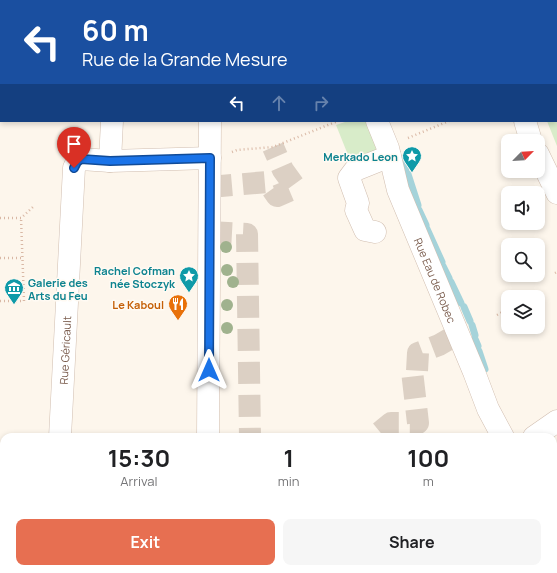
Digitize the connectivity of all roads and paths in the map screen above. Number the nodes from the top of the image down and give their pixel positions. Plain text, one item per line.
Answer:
1 (112, 122) edge
2 (210, 122) edge
3 (336, 122) edge
4 (376, 122) edge
5 (447, 122) edge
6 (524, 122) edge
7 (529, 134) edge
8 (389, 152) junction
9 (210, 158) junction
10 (110, 161) junction
11 (545, 168) edge
12 (557, 193) edge
13 (32, 206) dead end
14 (0, 218) edge
15 (21, 218) junction
16 (375, 232) dead end
17 (0, 258) edge
18 (22, 258) junction
19 (0, 301) edge
20 (501, 313) edge
21 (497, 315) dead end
22 (557, 421) edge
23 (60, 433) edge
24 (208, 433) edge
25 (501, 433) edge
26 (540, 433) edge

1 - 10 street
2 - 9 street
3 - 9 path
4 - 8 street, Rue Eau de Robec
5 - 8 path
6 - 7 street
8 - 16 street
8 - 25 street, Rue Eau de Robec
9 - 10 street
9 - 24 street
10 - 23 street, Rue Géricault
11 - 12 street
13 - 15 path
14 - 15 path
15 - 18 path
17 - 18 path
18 - 19 path
20 - 21 path
22 - 26 street

